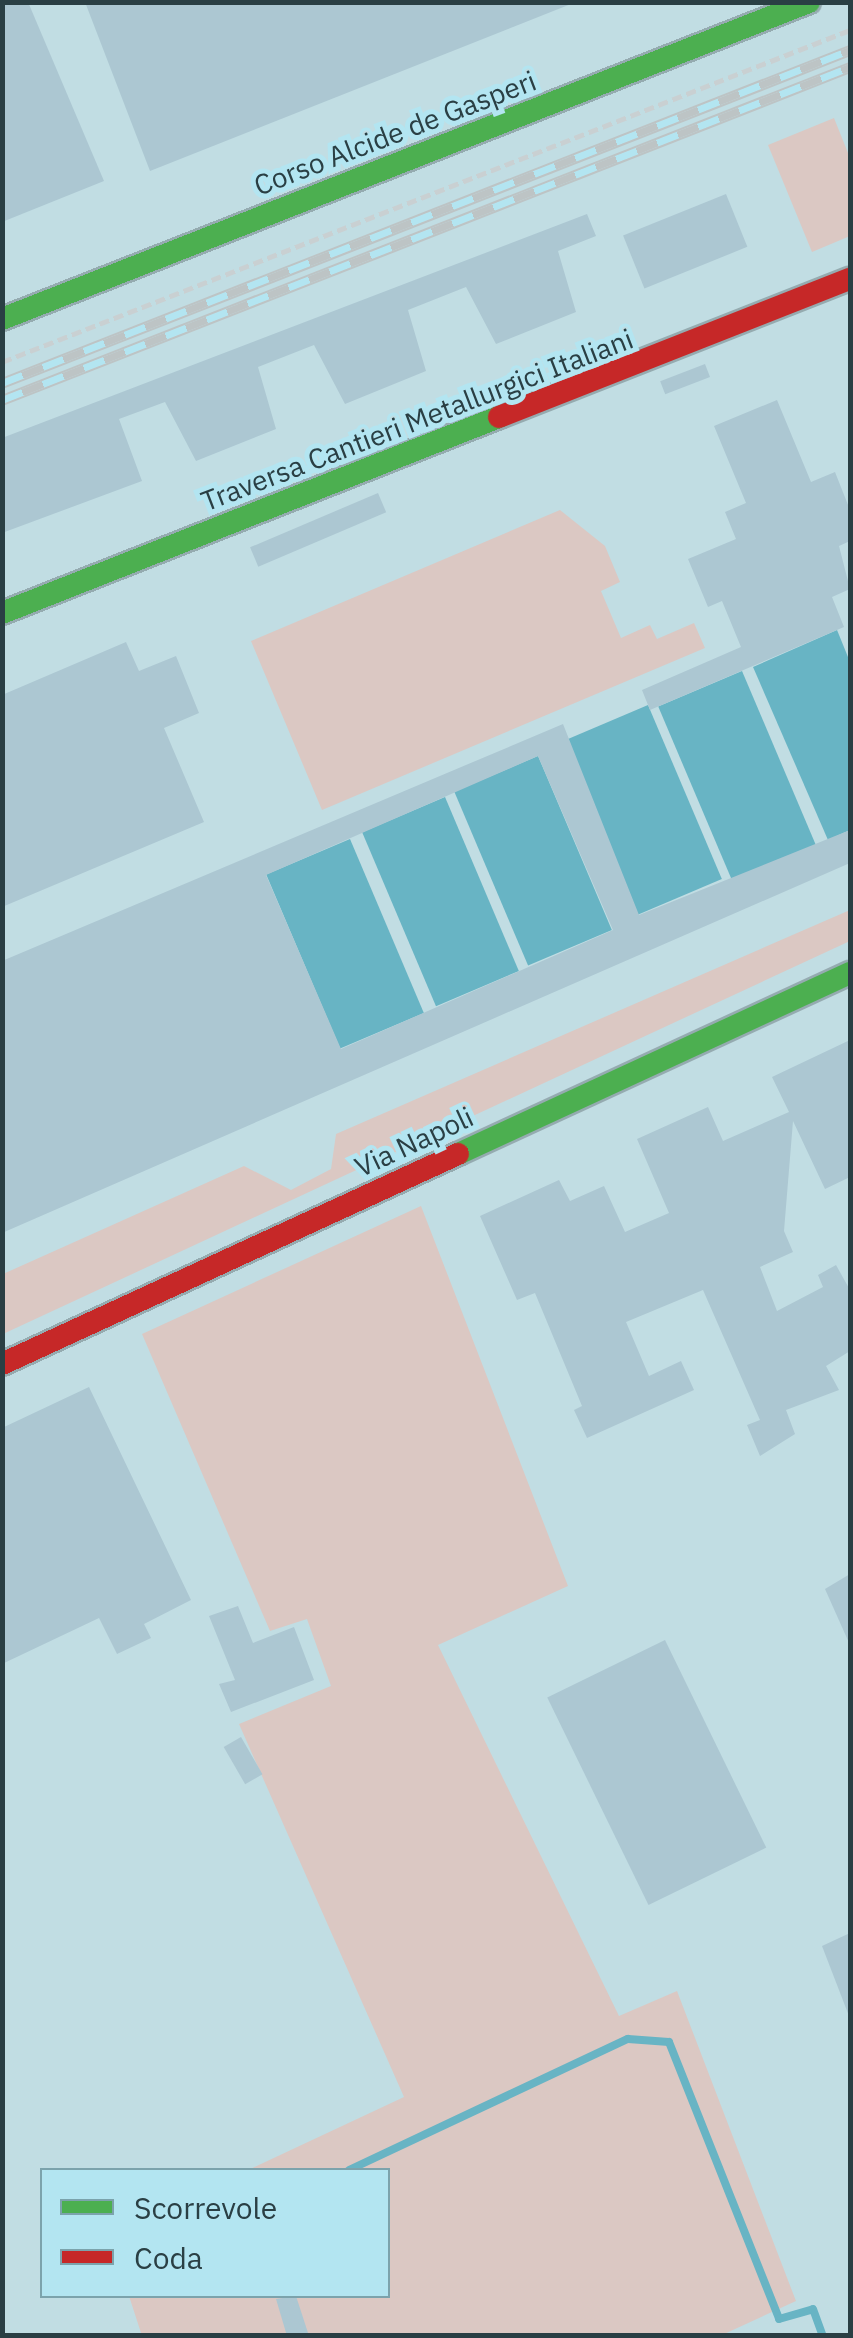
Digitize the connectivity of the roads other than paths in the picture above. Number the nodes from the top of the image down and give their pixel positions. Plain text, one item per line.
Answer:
1 (809, 2) edge
2 (850, 279) edge
3 (2, 318) edge
4 (2, 613) edge
5 (850, 973) edge
6 (2, 1364) edge

1 - 3 street, Corso Alcide de Gasperi
2 - 4 street, Traversa Cantieri Metallurgici Italiani
5 - 6 street, Via Napoli

